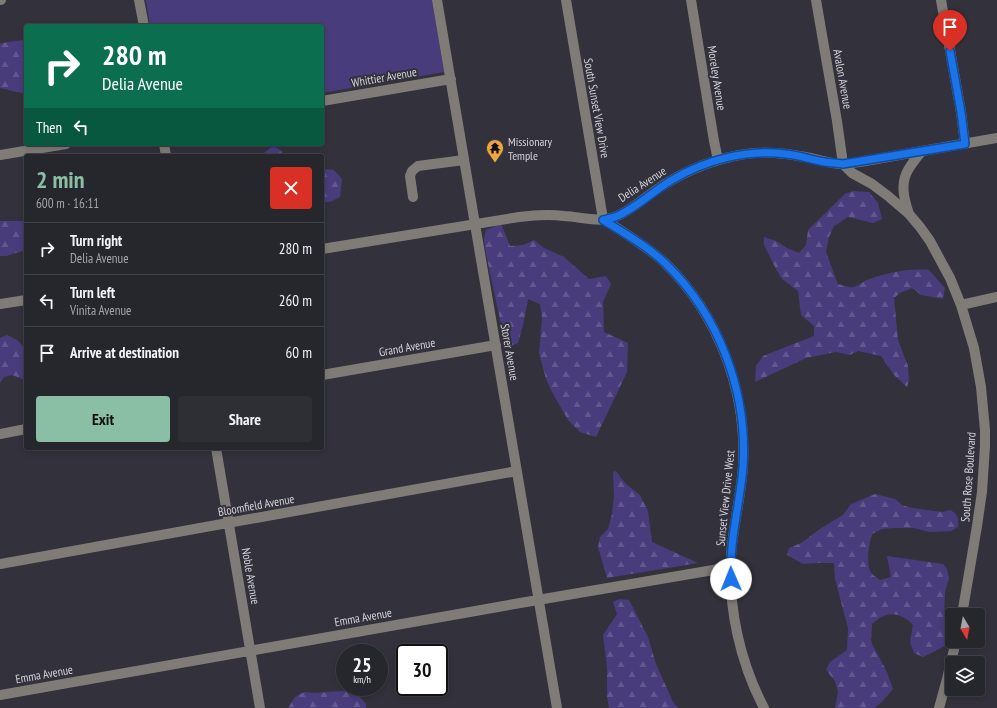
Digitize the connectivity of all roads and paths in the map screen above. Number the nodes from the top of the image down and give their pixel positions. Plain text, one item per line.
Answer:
1 (139, 0) edge
2 (437, 0) edge
3 (566, 0) edge
4 (691, 0) edge
5 (816, 0) edge
6 (941, 0) edge
7 (144, 24) edge
8 (451, 79) junction
9 (324, 101) edge
10 (997, 138) edge
11 (965, 144) junction
12 (54, 146) edge
13 (922, 151) junction
14 (0, 155) edge
15 (464, 160) junction
16 (718, 160) junction
17 (843, 164) junction
18 (413, 197) dead end
19 (909, 214) junction
20 (603, 220) junction
21 (475, 223) junction
22 (324, 250) edge
23 (997, 297) edge
24 (24, 300) edge
25 (0, 304) edge
26 (961, 304) junction
27 (496, 345) junction
28 (324, 375) edge
29 (24, 429) edge
30 (0, 434) edge
31 (216, 450) edge
32 (517, 472) junction
33 (229, 523) junction
34 (0, 564) edge
35 (731, 567) junction
36 (538, 600) junction
37 (963, 608) edge
38 (954, 648) edge
39 (250, 650) junction
40 (0, 695) edge
41 (260, 708) edge
42 (557, 708) edge
43 (764, 708) edge
44 (939, 708) edge

1 - 7 street
2 - 8 street, Storer Avenue
3 - 20 street, South Sunset View Drive
4 - 16 street, Moreley Avenue
5 - 17 street, Avalon Avenue
6 - 11 street
8 - 9 street, Whittier Avenue
8 - 15 street, Storer Avenue
10 - 11 street, Delia Avenue
11 - 13 street, Delia Avenue
12 - 14 street
13 - 17 street, Delia Avenue
13 - 19 street, South Rose Boulevard
15 - 18 street
15 - 21 street, Storer Avenue
16 - 17 street, Delia Avenue
16 - 20 street, Delia Avenue
17 - 19 street, South Rose Boulevard
19 - 26 street, South Rose Boulevard
20 - 21 street, Delia Avenue
20 - 35 street, Sunset View Drive West
21 - 22 street, Delia Avenue
21 - 27 street, Storer Avenue
23 - 26 street
24 - 25 street
26 - 37 street, South Rose Boulevard
27 - 28 street, Grand Avenue
27 - 32 street, Storer Avenue
29 - 30 street
31 - 33 street, Noble Avenue
32 - 33 street, Bloomfield Avenue
32 - 36 street, Storer Avenue
33 - 34 street, Bloomfield Avenue
33 - 39 street, Noble Avenue
35 - 36 street, Emma Avenue
35 - 43 street, Sunset View Drive West
36 - 39 street, Emma Avenue
36 - 42 street, Storer Avenue
38 - 44 street
39 - 40 street, Emma Avenue
39 - 41 street, Noble Avenue

